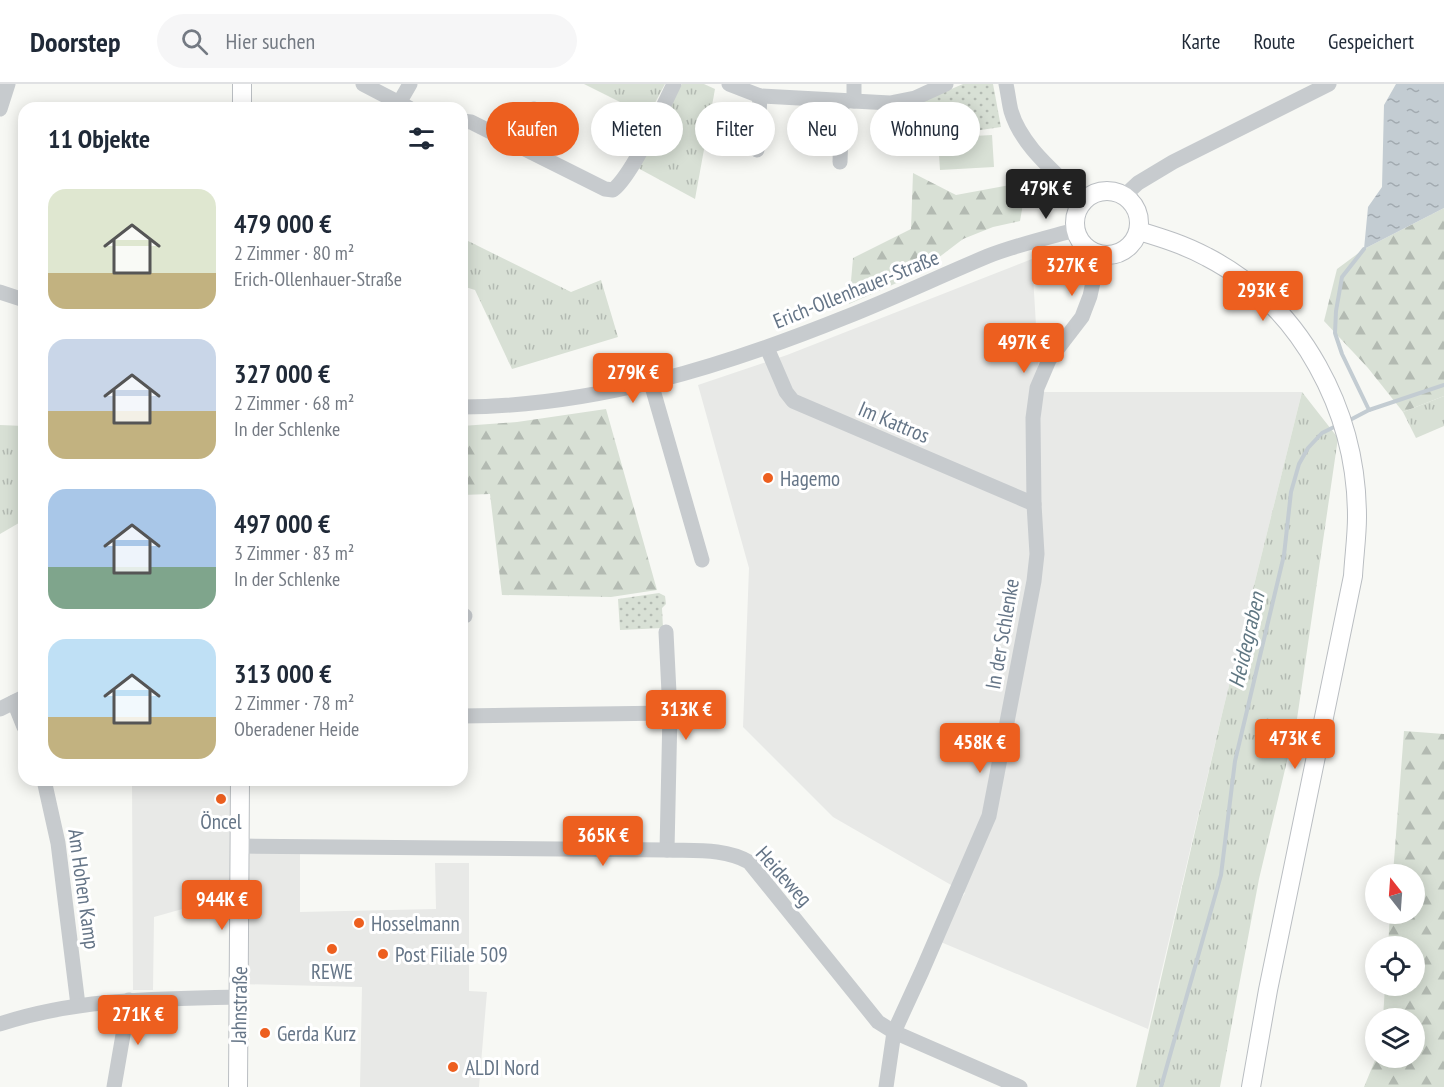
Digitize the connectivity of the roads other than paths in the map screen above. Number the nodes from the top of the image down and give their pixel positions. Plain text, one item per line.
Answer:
1 (242, 84) edge
2 (363, 84) edge
3 (410, 84) edge
4 (674, 84) edge
5 (729, 84) edge
6 (854, 84) edge
7 (946, 84) edge
8 (1006, 84) edge
9 (1329, 84) edge
10 (4, 90) edge
11 (759, 96) junction
12 (848, 101) junction
13 (242, 102) edge
14 (397, 102) edge
15 (405, 102) edge
16 (759, 102) edge
17 (0, 109) edge
18 (468, 122) edge
19 (486, 130) edge
20 (539, 156) edge
21 (840, 162) dead end
22 (1124, 196) junction
23 (1084, 201) junction
24 (1075, 230) junction
25 (1139, 231) junction
26 (1099, 255) junction
27 (0, 292) edge
28 (18, 298) edge
29 (767, 348) junction
30 (651, 383) junction
31 (468, 407) edge
32 (1034, 504) junction
33 (702, 560) dead end
34 (666, 632) dead end
35 (18, 700) edge
36 (0, 709) edge
37 (670, 713) junction
38 (468, 716) edge
39 (45, 786) edge
40 (240, 786) edge
41 (240, 846) junction
42 (667, 850) junction
43 (239, 997) junction
44 (129, 1000) junction
45 (78, 1005) junction
46 (0, 1024) edge
47 (894, 1032) junction
48 (114, 1087) edge
49 (238, 1087) edge
50 (886, 1087) edge
51 (1020, 1087) edge
52 (1251, 1087) edge

1 - 13 main road
2 - 14 street
3 - 15 street
4 - 20 street
5 - 11 street
6 - 12 street
7 - 12 street
8 - 23 street
9 - 22 street
10 - 17 street
11 - 12 street
11 - 16 street
12 - 21 street
18 - 19 street
22 - 23 main road
22 - 25 main road
23 - 24 main road
24 - 26 main road
24 - 29 street, Erich-Ollenhauer-Straße
25 - 26 main road
25 - 52 main road
26 - 32 street, In der Schlenke
27 - 28 street
29 - 30 street, Erich-Ollenhauer-Straße
29 - 32 street, Im Kattros
30 - 31 street, Erich-Ollenhauer-Straße
30 - 33 street
32 - 47 street, In der Schlenke
34 - 37 street
35 - 36 street
37 - 38 street
37 - 42 street
39 - 45 street, Am Hohen Kamp
40 - 41 main road, Jahnstraße
41 - 42 street, Heideweg
41 - 43 main road, Jahnstraße
42 - 47 street, Heideweg
43 - 44 street
43 - 49 main road, Jahnstraße
44 - 45 street
44 - 48 street
45 - 46 street
47 - 50 street, In der Schlenke
47 - 51 street, Heideweg

